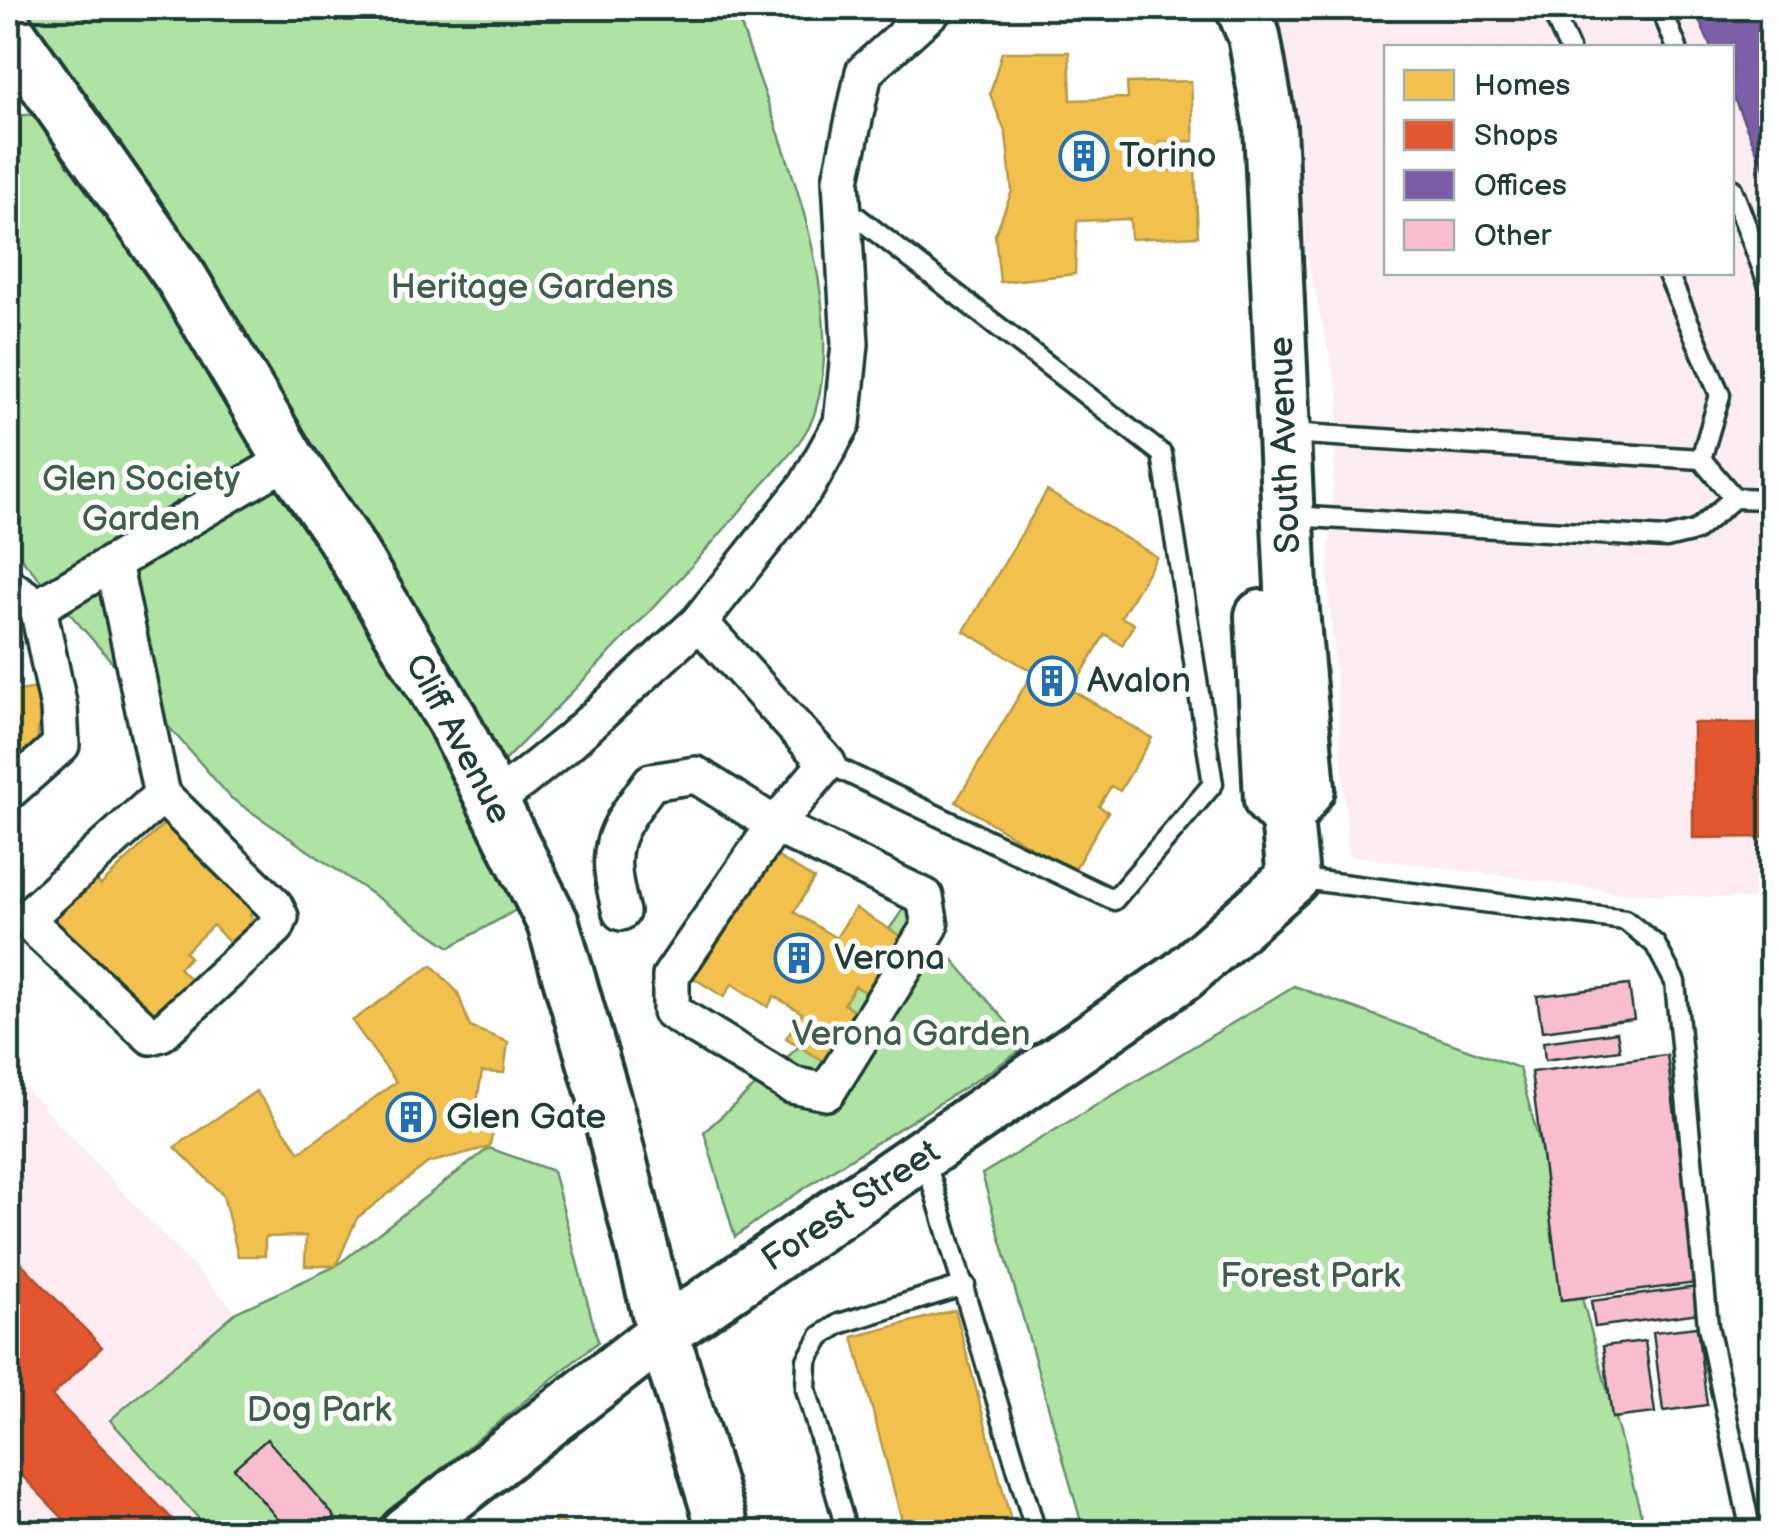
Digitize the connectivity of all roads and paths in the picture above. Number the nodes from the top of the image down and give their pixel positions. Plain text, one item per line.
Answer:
1 (1216, 8) edge
2 (1242, 8) edge
3 (1552, 8) edge
4 (1661, 8) edge
5 (929, 9) edge
6 (8, 31) edge
7 (1568, 45) edge
8 (1676, 45) edge
9 (1734, 194) edge
10 (842, 205) junction
11 (1668, 275) edge
12 (1772, 292) edge
13 (1286, 433) junction
14 (1701, 459) junction
15 (289, 460) junction
16 (1734, 498) junction
17 (1772, 498) edge
18 (1288, 515) junction
19 (113, 563) junction
20 (8, 586) edge
21 (38, 607) junction
22 (699, 622) junction
23 (826, 762) junction
24 (8, 792) edge
25 (162, 795) junction
26 (493, 802) junction
27 (1288, 818) junction
28 (775, 825) junction
29 (1293, 878) junction
30 (621, 912) dead end
31 (924, 1156) junction
32 (965, 1285) junction
33 (663, 1333) junction
34 (406, 1532) edge
35 (724, 1532) edge
36 (847, 1532) edge
37 (1036, 1532) edge
38 (1752, 1532) edge

1 - 27 street
2 - 13 street, South Avenue
3 - 7 lane
4 - 8 lane
5 - 10 street
6 - 15 street, Cliff Avenue
9 - 12 lane
10 - 22 street
10 - 23 lane
11 - 14 lane
13 - 14 lane
13 - 18 street, South Avenue
14 - 16 lane
15 - 19 street
15 - 26 street, Cliff Avenue
16 - 17 lane
16 - 18 lane
18 - 27 street, South Avenue
19 - 21 street
19 - 25 street
20 - 21 street
21 - 24 street
22 - 23 street
22 - 26 street
23 - 28 street
25 - 25 street
26 - 33 street, Cliff Avenue
27 - 29 street, South Avenue
28 - 28 street
28 - 30 street
29 - 31 street, Forest Street
29 - 38 lane
31 - 32 lane
31 - 33 street, Forest Street
32 - 36 lane
32 - 37 lane
33 - 34 street, Forest Street
33 - 35 street, Cliff Avenue

